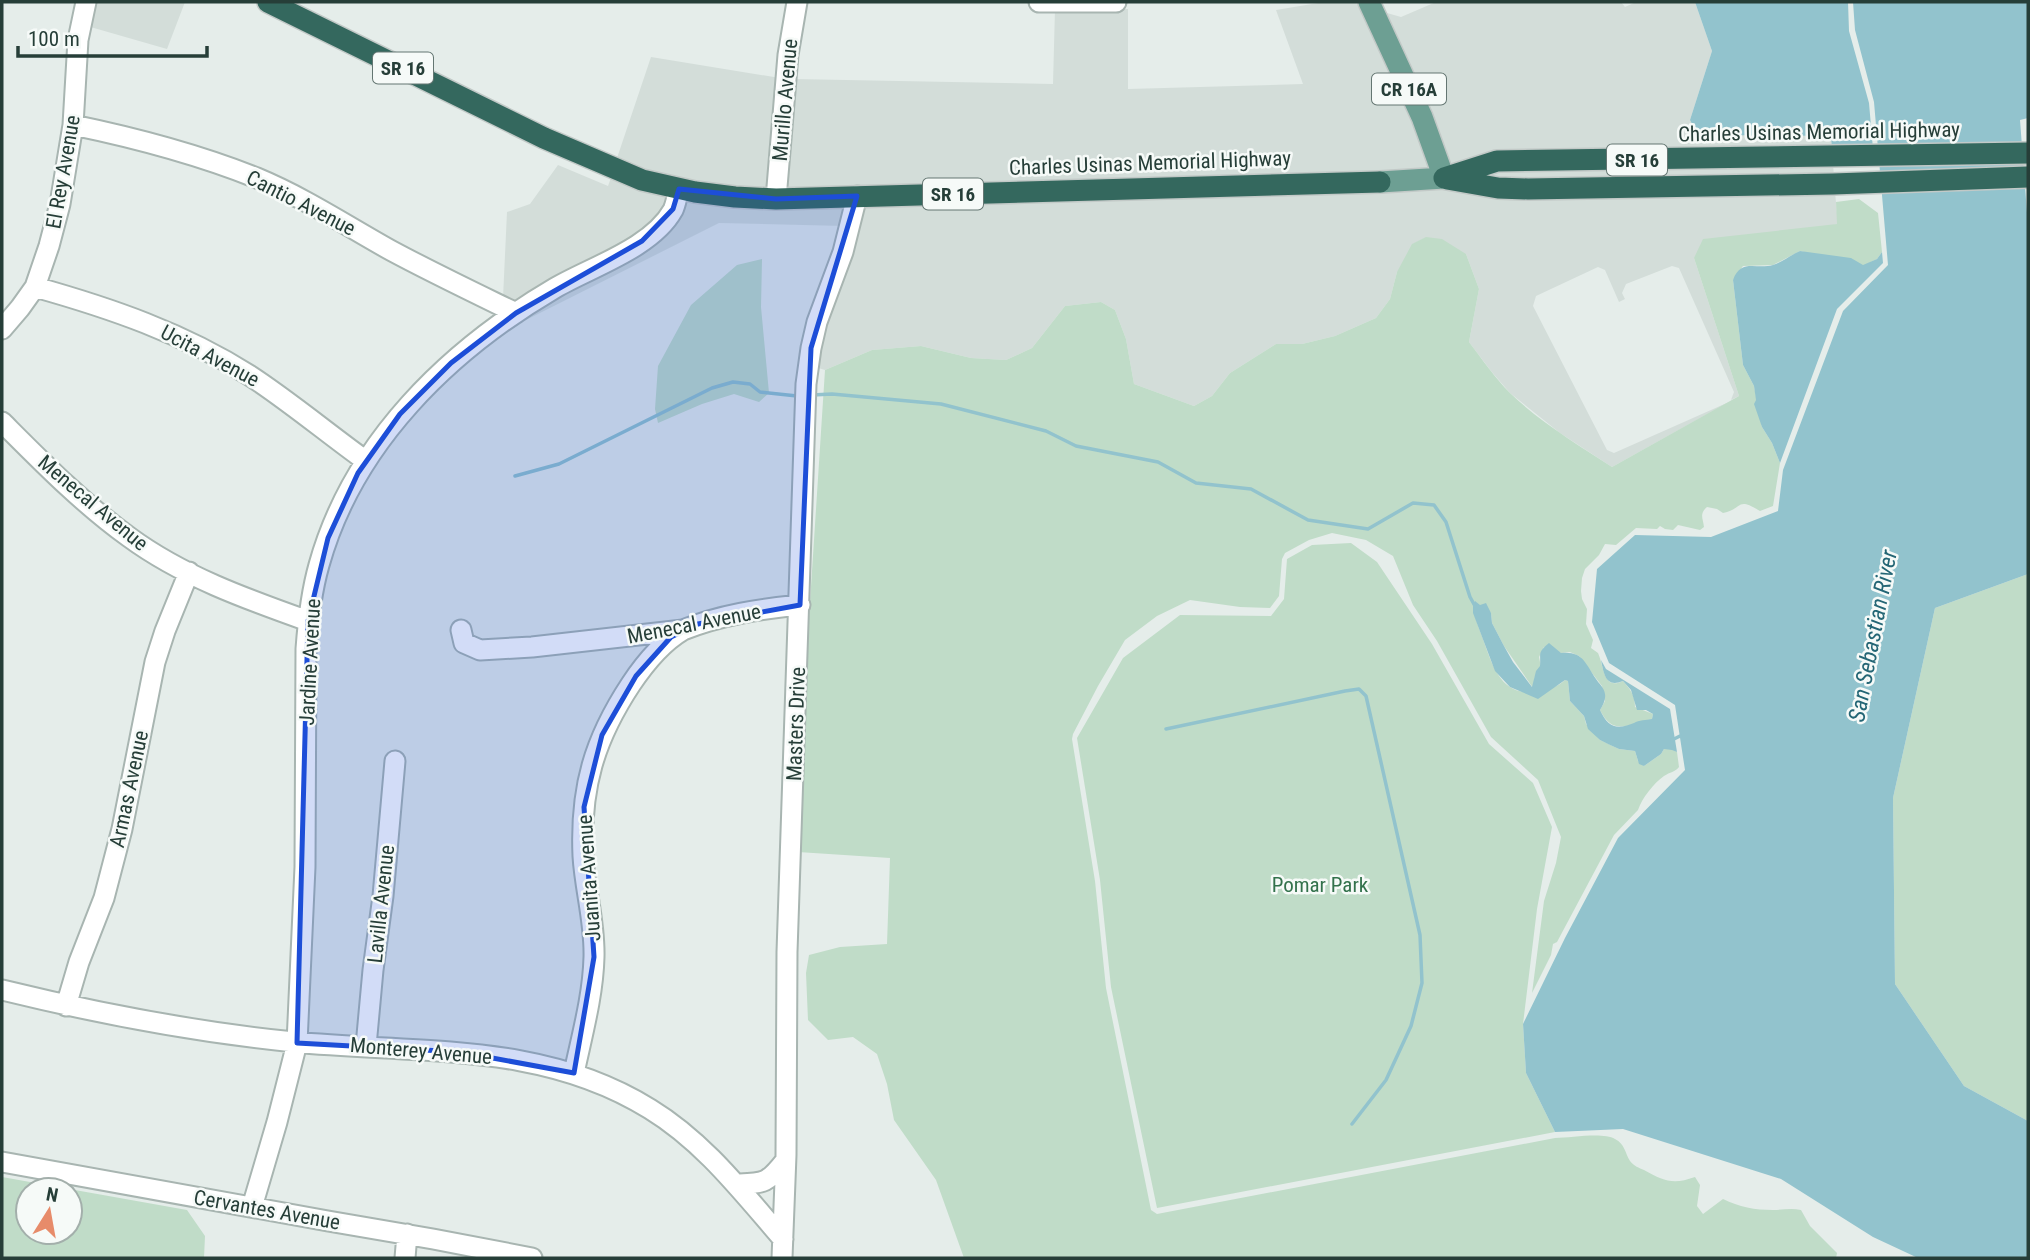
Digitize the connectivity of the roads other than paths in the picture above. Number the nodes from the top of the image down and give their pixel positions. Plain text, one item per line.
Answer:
1 (86, 2) edge
2 (268, 2) edge
3 (797, 2) edge
4 (1039, 2) edge
5 (1116, 2) edge
6 (1369, 2) edge
7 (73, 125) junction
8 (2028, 153) edge
9 (2028, 177) edge
10 (1444, 178) junction
11 (1380, 182) joint
12 (679, 189) junction
13 (857, 197) junction
14 (776, 199) junction
15 (35, 287) junction
16 (516, 313) junction
17 (2, 329) edge
18 (2, 422) edge
19 (366, 461) junction
20 (189, 572) junction
21 (800, 605) junction
22 (308, 621) junction
23 (683, 630) junction
24 (462, 636) dead end
25 (395, 761) dead end
26 (2, 990) edge
27 (66, 1006) junction
28 (297, 1043) junction
29 (366, 1046) junction
30 (574, 1073) junction
31 (785, 1161) junction
32 (2, 1162) edge
33 (736, 1184) junction
34 (252, 1207) junction
35 (407, 1234) junction
36 (782, 1248) edge
37 (405, 1258) edge
38 (532, 1258) edge

1 - 7 street, El Rey Avenue
2 - 12 highway, Charles Usinas Memorial Highway / SR 16
3 - 14 street, Murillo Avenue
4 - 5 street
6 - 10 main road, CR 16A
7 - 15 street, El Rey Avenue
7 - 16 street, Cantio Avenue
8 - 10 highway, Charles Usinas Memorial Highway / SR 16
9 - 10 highway, Charles Usinas Memorial Highway / SR 16
10 - 11 main road, Charles Usinas Memorial Highway / SR 16
11 - 13 highway, Charles Usinas Memorial Highway / SR 16
12 - 14 highway, Charles Usinas Memorial Highway / SR 16
12 - 16 street, Jardine Avenue
13 - 14 highway, Charles Usinas Memorial Highway / SR 16
13 - 21 street, Masters Drive
15 - 17 street, El Rey Avenue
15 - 19 street, Ucita Avenue
16 - 19 street, Jardine Avenue
18 - 20 street, Menecal Avenue
19 - 22 street, Jardine Avenue
20 - 22 street, Menecal Avenue
20 - 27 street, Armas Avenue
21 - 23 street, Menecal Avenue
21 - 31 street, Masters Drive
22 - 28 street, Jardine Avenue
23 - 24 street, Menecal Avenue
23 - 30 street, Juanita Avenue
25 - 29 street, Lavilla Avenue
26 - 27 street, Monterey Avenue
27 - 28 street, Monterey Avenue
28 - 29 street, Monterey Avenue
28 - 34 street, Jardine Avenue
29 - 30 street, Monterey Avenue
30 - 33 street, Monterey Avenue
31 - 33 street
31 - 36 street, Masters Drive
32 - 34 street, Cervantes Avenue
33 - 36 street, Monterey Avenue
34 - 35 street, Cervantes Avenue
35 - 37 street
35 - 38 street, Cervantes Avenue

